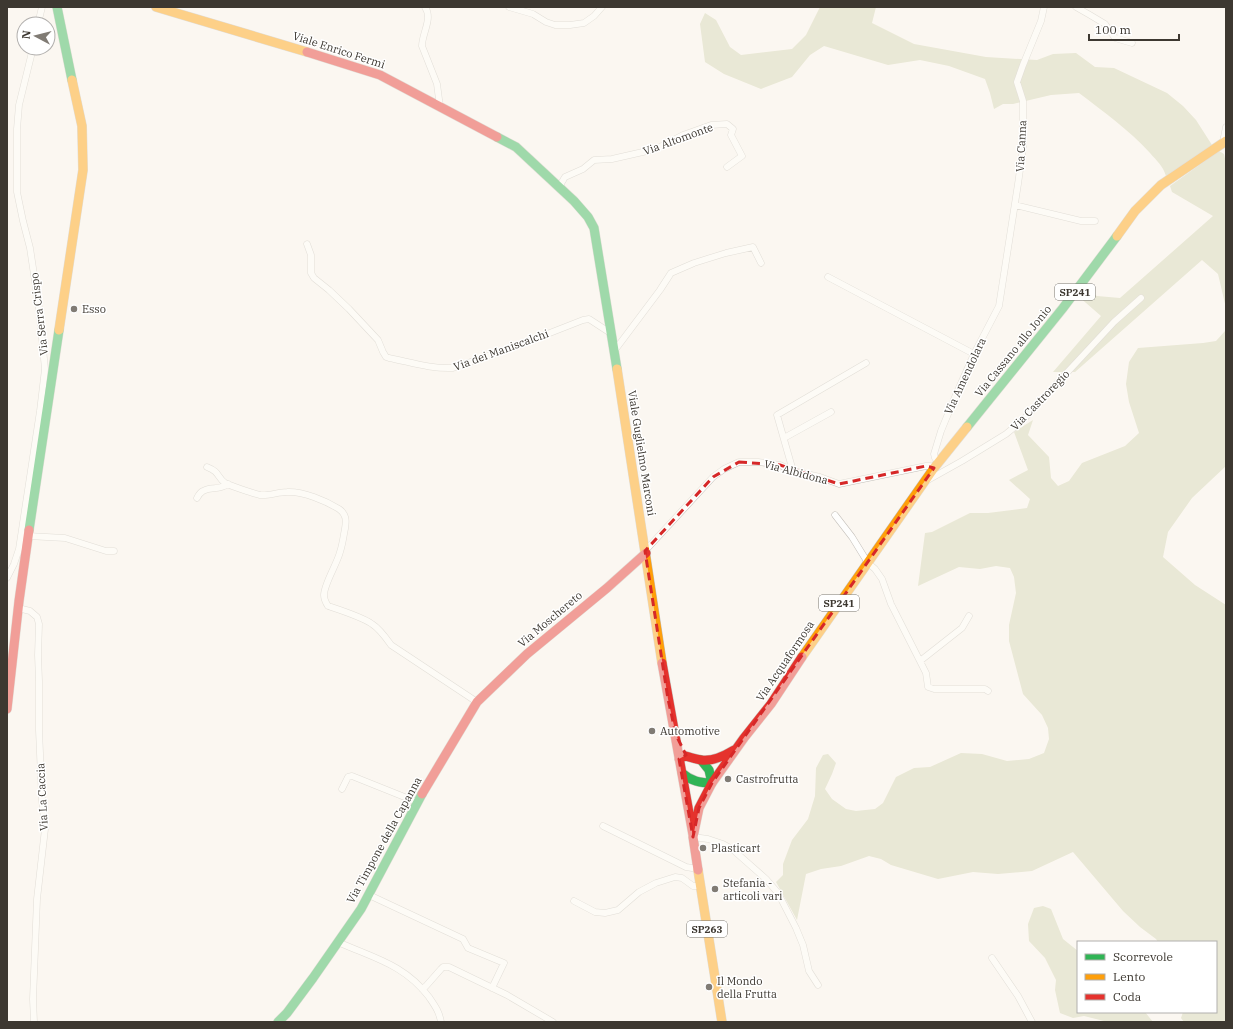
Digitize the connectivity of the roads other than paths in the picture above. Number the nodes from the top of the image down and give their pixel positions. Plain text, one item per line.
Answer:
1 (57, 7) edge
2 (156, 7) edge
3 (425, 7) edge
4 (509, 7) edge
5 (602, 7) edge
6 (1044, 7) edge
7 (1076, 7) edge
8 (1132, 43) dead end
9 (31, 56) edge
10 (440, 107) junction
11 (1226, 128) edge
12 (1224, 142) edge
13 (727, 167) dead end
14 (559, 187) junction
15 (1015, 205) junction
16 (1095, 221) dead end
17 (307, 244) dead end
18 (761, 263) dead end
19 (828, 277) dead end
20 (1002, 290) joint
21 (1141, 298) dead end
22 (612, 334) junction
23 (614, 350) junction
24 (974, 354) junction
25 (866, 363) dead end
26 (831, 412) dead end
27 (784, 438) junction
28 (937, 465) junction
29 (207, 467) dead end
30 (793, 471) junction
31 (924, 481) junction
32 (228, 484) junction
33 (197, 498) dead end
34 (835, 516) dead end
35 (28, 536) junction
36 (114, 551) dead end
37 (646, 552) junction
38 (868, 562) junction
39 (7, 578) edge
40 (18, 608) junction
41 (969, 616) dead end
42 (920, 661) junction
43 (988, 691) dead end
44 (475, 705) junction
45 (7, 709) edge
46 (736, 749) junction
47 (683, 757) junction
48 (701, 760) junction
49 (682, 773) junction
50 (712, 783) junction
51 (342, 789) dead end
52 (417, 802) junction
53 (604, 826) dead end
54 (693, 837) junction
55 (698, 869) junction
56 (701, 886) junction
57 (369, 895) junction
58 (574, 901) dead end
59 (338, 942) junction
60 (992, 958) dead end
61 (818, 985) dead end
62 (492, 988) junction
63 (422, 989) junction
64 (34, 1022) edge
65 (278, 1022) edge
66 (441, 1022) edge
67 (553, 1022) edge
68 (722, 1022) edge
69 (1032, 1022) edge

1 - 35 main road
2 - 10 main road, Viale Enrico Fermi / SP263
3 - 10 street
4 - 5 street
6 - 15 street, Via Canna
7 - 8 street
9 - 39 street, Via Serra Crispo
10 - 14 main road, Viale Enrico Fermi / SP263
11 - 12 street
12 - 28 main road, Via Cassano allo Jonio / SP241
13 - 14 street, Via Altomonte
14 - 22 main road, Viale Guglielmo Marconi / SP263
15 - 16 street
15 - 20 street, Via Canna
17 - 22 street, Via dei Maniscalchi
18 - 23 street
19 - 24 street
20 - 24 street, Via Amendolara
21 - 31 street, Via Castroregio
22 - 23 main road, Viale Guglielmo Marconi / SP263
23 - 37 main road, Viale Guglielmo Marconi / SP263
24 - 28 street, Via Amendolara
25 - 27 street
26 - 27 street
27 - 30 street
28 - 30 street, Via Albidona
28 - 31 main road, Via Acquaformosa / SP241
29 - 32 street
30 - 37 street, Via Albidona
31 - 38 main road, Via Acquaformosa / SP241
32 - 33 street
32 - 44 street
34 - 38 street
35 - 36 street
35 - 40 main road
37 - 44 main road, Via Moschereto
37 - 47 main road, Viale Guglielmo Marconi / SP263
38 - 42 street
38 - 46 main road, Via Acquaformosa / SP241
40 - 45 main road
40 - 64 street, Via La Caccia
41 - 42 street
42 - 43 street
44 - 52 main road, Via Timpone della Capanna
46 - 48 main road
46 - 50 main road, SP241
47 - 48 main road
47 - 49 main road, SP263
48 - 50 main road
49 - 50 main road
49 - 54 main road, SP263
50 - 54 main road, SP241
51 - 52 street
52 - 57 main road, Via Timpone della Capanna
53 - 55 street
54 - 55 main road, SP263
54 - 61 street
55 - 56 main road, SP263
56 - 58 street
56 - 68 main road, SP263
57 - 59 main road, Via Timpone della Capanna
57 - 62 street
59 - 63 street
59 - 65 main road, Via Timpone della Capanna
60 - 69 street
62 - 63 street
62 - 67 street
63 - 66 street

